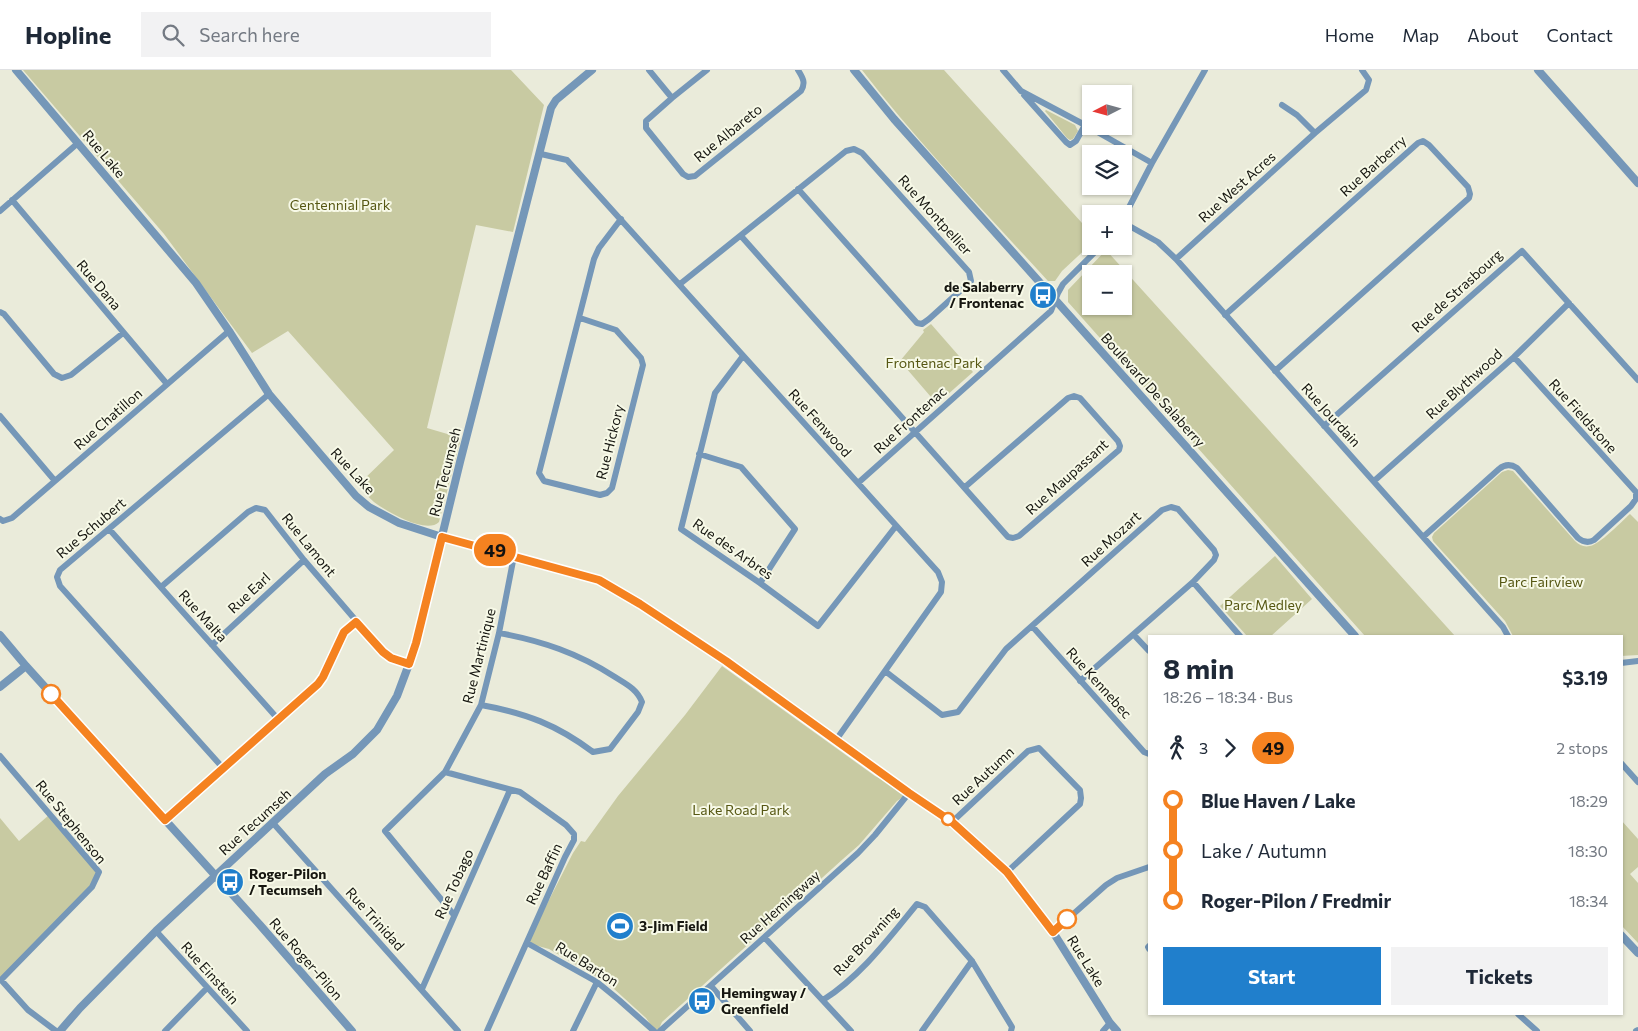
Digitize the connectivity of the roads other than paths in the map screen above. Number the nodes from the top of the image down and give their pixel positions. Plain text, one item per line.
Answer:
1 (16, 70) edge
2 (592, 70) edge
3 (649, 70) edge
4 (707, 70) edge
5 (798, 70) edge
6 (854, 70) edge
7 (1003, 70) edge
8 (1205, 70) edge
9 (1362, 70) edge
10 (1538, 70) edge
11 (1021, 92) junction
12 (672, 98) junction
13 (1282, 105) dead end
14 (1082, 123) edge
15 (1082, 130) edge
16 (1315, 132) junction
17 (1103, 135) edge
18 (78, 143) junction
19 (540, 154) junction
20 (1152, 163) junction
21 (1638, 183) edge
22 (798, 189) junction
23 (12, 200) junction
24 (1130, 205) edge
25 (0, 211) edge
26 (622, 219) junction
27 (1132, 228) edge
28 (741, 236) junction
29 (1092, 255) edge
30 (1176, 259) junction
31 (680, 284) junction
32 (1055, 300) junction
33 (1569, 304) junction
34 (0, 312) edge
35 (1225, 315) junction
36 (580, 318) junction
37 (230, 331) junction
38 (123, 333) junction
39 (743, 356) junction
40 (1514, 358) junction
41 (1275, 370) junction
42 (1638, 380) edge
43 (167, 384) junction
44 (269, 394) junction
45 (0, 416) edge
46 (1324, 426) junction
47 (915, 433) junction
48 (700, 454) junction
49 (55, 481) junction
50 (1374, 481) junction
51 (858, 483) junction
52 (965, 487) junction
53 (0, 519) edge
54 (896, 526) junction
55 (109, 529) junction
56 (442, 537) junction
57 (1423, 537) junction
58 (514, 556) junction
59 (304, 560) junction
60 (1192, 582) junction
61 (760, 583) junction
62 (161, 588) junction
63 (356, 622) junction
64 (1032, 626) junction
65 (499, 633) junction
66 (0, 635) edge
67 (1134, 635) junction
68 (1239, 635) edge
69 (1354, 635) edge
70 (1507, 635) edge
71 (212, 645) junction
72 (1148, 650) edge
73 (1638, 662) edge
74 (1623, 663) edge
75 (409, 664) junction
76 (26, 666) junction
77 (885, 671) junction
78 (1080, 680) junction
79 (0, 687) edge
80 (481, 705) junction
81 (278, 719) junction
82 (836, 740) junction
83 (1148, 754) edge
84 (0, 756) edge
85 (1623, 765) edge
86 (224, 768) junction
87 (445, 772) junction
88 (1638, 782) edge
89 (510, 790) junction
90 (909, 793) junction
91 (165, 820) junction
92 (952, 822) junction
93 (273, 823) junction
94 (1148, 867) edge
95 (1007, 872) junction
96 (214, 876) junction
97 (454, 915) junction
98 (156, 931) junction
99 (1053, 932) junction
100 (1623, 936) edge
101 (765, 938) junction
102 (527, 943) junction
103 (1638, 953) edge
104 (972, 961) junction
105 (597, 982) junction
106 (711, 986) junction
107 (207, 988) junction
108 (422, 989) junction
109 (823, 1000) junction
110 (1519, 1015) edge
111 (1110, 1023) junction
112 (56, 1031) edge
113 (60, 1031) edge
114 (164, 1031) edge
115 (247, 1031) edge
116 (352, 1031) edge
117 (458, 1031) edge
118 (488, 1031) edge
119 (574, 1031) edge
120 (654, 1031) edge
121 (660, 1031) edge
122 (750, 1031) edge
123 (852, 1031) edge
124 (922, 1031) edge
125 (1011, 1031) edge
126 (1103, 1031) edge
127 (1117, 1031) edge
128 (1536, 1031) edge

1 - 18 street, Rue Lake
2 - 19 street, Rue Tecumseh
3 - 12 street
4 - 12 street, Rue Albareto
5 - 12 street, Rue Albareto
6 - 32 street, Boulevard De Salaberry
7 - 11 street
8 - 20 street
9 - 16 street, Rue West Acres
10 - 21 street
11 - 14 street
11 - 15 street
13 - 16 street
16 - 30 street, Rue West Acres
17 - 20 street
18 - 23 street
18 - 37 street, Rue Lake
19 - 26 street, Rue Fenwood
19 - 56 street, Rue Tecumseh
20 - 24 street
22 - 22 street, Rue Montpellier
22 - 28 street, Rue Montpellier
23 - 25 street
23 - 38 street, Rue Dana
26 - 31 street, Rue Fenwood
26 - 36 street, Rue Hickory
27 - 30 street, Rue Jourdain
28 - 31 street, Rue Montpellier
28 - 47 street, Rue Maupassant
29 - 32 street, Rue Frontenac
30 - 35 street, Rue Jourdain
31 - 39 street, Rue Fenwood
32 - 47 street, Rue Frontenac
32 - 69 street, Boulevard De Salaberry
33 - 40 street, Rue Blythwood
33 - 42 street, Rue de Strasbourg
33 - 46 street, Rue de Strasbourg
34 - 38 street
35 - 41 street, Rue Jourdain
35 - 41 street, Rue Barberry
36 - 36 street, Rue Hickory
37 - 43 street, Rue Chatillon
37 - 44 street, Rue Lake
38 - 43 street, Rue Dana
39 - 48 street, Rue des Arbres
39 - 51 street, Rue Fenwood
40 - 50 street, Rue Blythwood
40 - 57 street, Rue Fieldstone
41 - 46 street, Rue Jourdain
43 - 49 street, Rue Chatillon
44 - 55 street, Rue Schubert
44 - 56 street, Rue Lake
45 - 49 street
46 - 50 street, Rue Jourdain
47 - 51 street, Rue Frontenac
47 - 52 street, Rue Maupassant
48 - 61 street, Rue des Arbres
48 - 61 street
49 - 53 street, Rue Chatillon
50 - 57 street, Rue Jourdain
51 - 54 street, Rue Fenwood
52 - 52 street, Rue Maupassant
54 - 61 street, Rue des Arbres
54 - 77 street, Rue Fenwood
55 - 62 street, Rue Malta
55 - 86 street, Rue Schubert
56 - 58 street, Rue Lake
56 - 75 street, Rue Tecumseh
57 - 70 street, Rue Jourdain
58 - 65 street, Rue Martinique
58 - 82 street, Rue Lake
59 - 62 street, Rue Lamont
59 - 63 street, Rue Lamont
59 - 71 street, Rue Earl
60 - 64 street, Rue Mozart
60 - 67 street, Rue Mozart
60 - 68 street
62 - 71 street, Rue Malta
63 - 75 street, Rue Lamont
63 - 81 street
64 - 77 street, Rue Mozart
64 - 78 street, Rue Kennebec
65 - 80 street, Rue Martinique
65 - 80 street
66 - 76 street, Rue Roger-Pilon
67 - 72 street
67 - 78 street, Rue Mozart
71 - 81 street, Rue Malta
73 - 74 street
75 - 93 street, Rue Tecumseh
76 - 79 street
76 - 91 street, Rue Roger-Pilon
77 - 82 street, Rue Fenwood
78 - 83 street, Rue Kennebec
80 - 87 street, Rue Martinique
81 - 86 street
82 - 90 street, Rue Lake
84 - 112 street, Rue Stephenson
85 - 88 street
86 - 91 street
87 - 89 street, Rue Baffin
87 - 97 street, Rue Martinique
89 - 97 street, Rue Tobago
89 - 102 street, Rue Baffin
90 - 92 street, Rue Lake
90 - 101 street, Rue Hemingway
91 - 96 street, Rue Roger-Pilon
92 - 95 street, Rue Lake
92 - 95 street, Rue Autumn
93 - 96 street, Rue Tecumseh
93 - 108 street, Rue Trinidad
94 - 99 street
95 - 99 street, Rue Lake
96 - 98 street, Rue Tecumseh
96 - 116 street, Rue Roger-Pilon
97 - 108 street, Rue Tobago
98 - 107 street, Rue Einstein
98 - 113 street, Rue Tecumseh
99 - 111 street, Rue Lake
100 - 103 street
101 - 106 street, Rue Hemingway
101 - 109 street
102 - 105 street, Rue Barton
102 - 118 street, Rue Baffin
104 - 109 street, Rue Browning
104 - 124 street
104 - 125 street, Rue Browning
105 - 119 street
105 - 120 street, Rue Barton
106 - 121 street, Rue Hemingway
106 - 122 street
107 - 114 street
107 - 115 street, Rue Einstein
108 - 117 street, Rue Trinidad
109 - 123 street
110 - 128 street
111 - 126 street
111 - 127 street, Rue Lake

